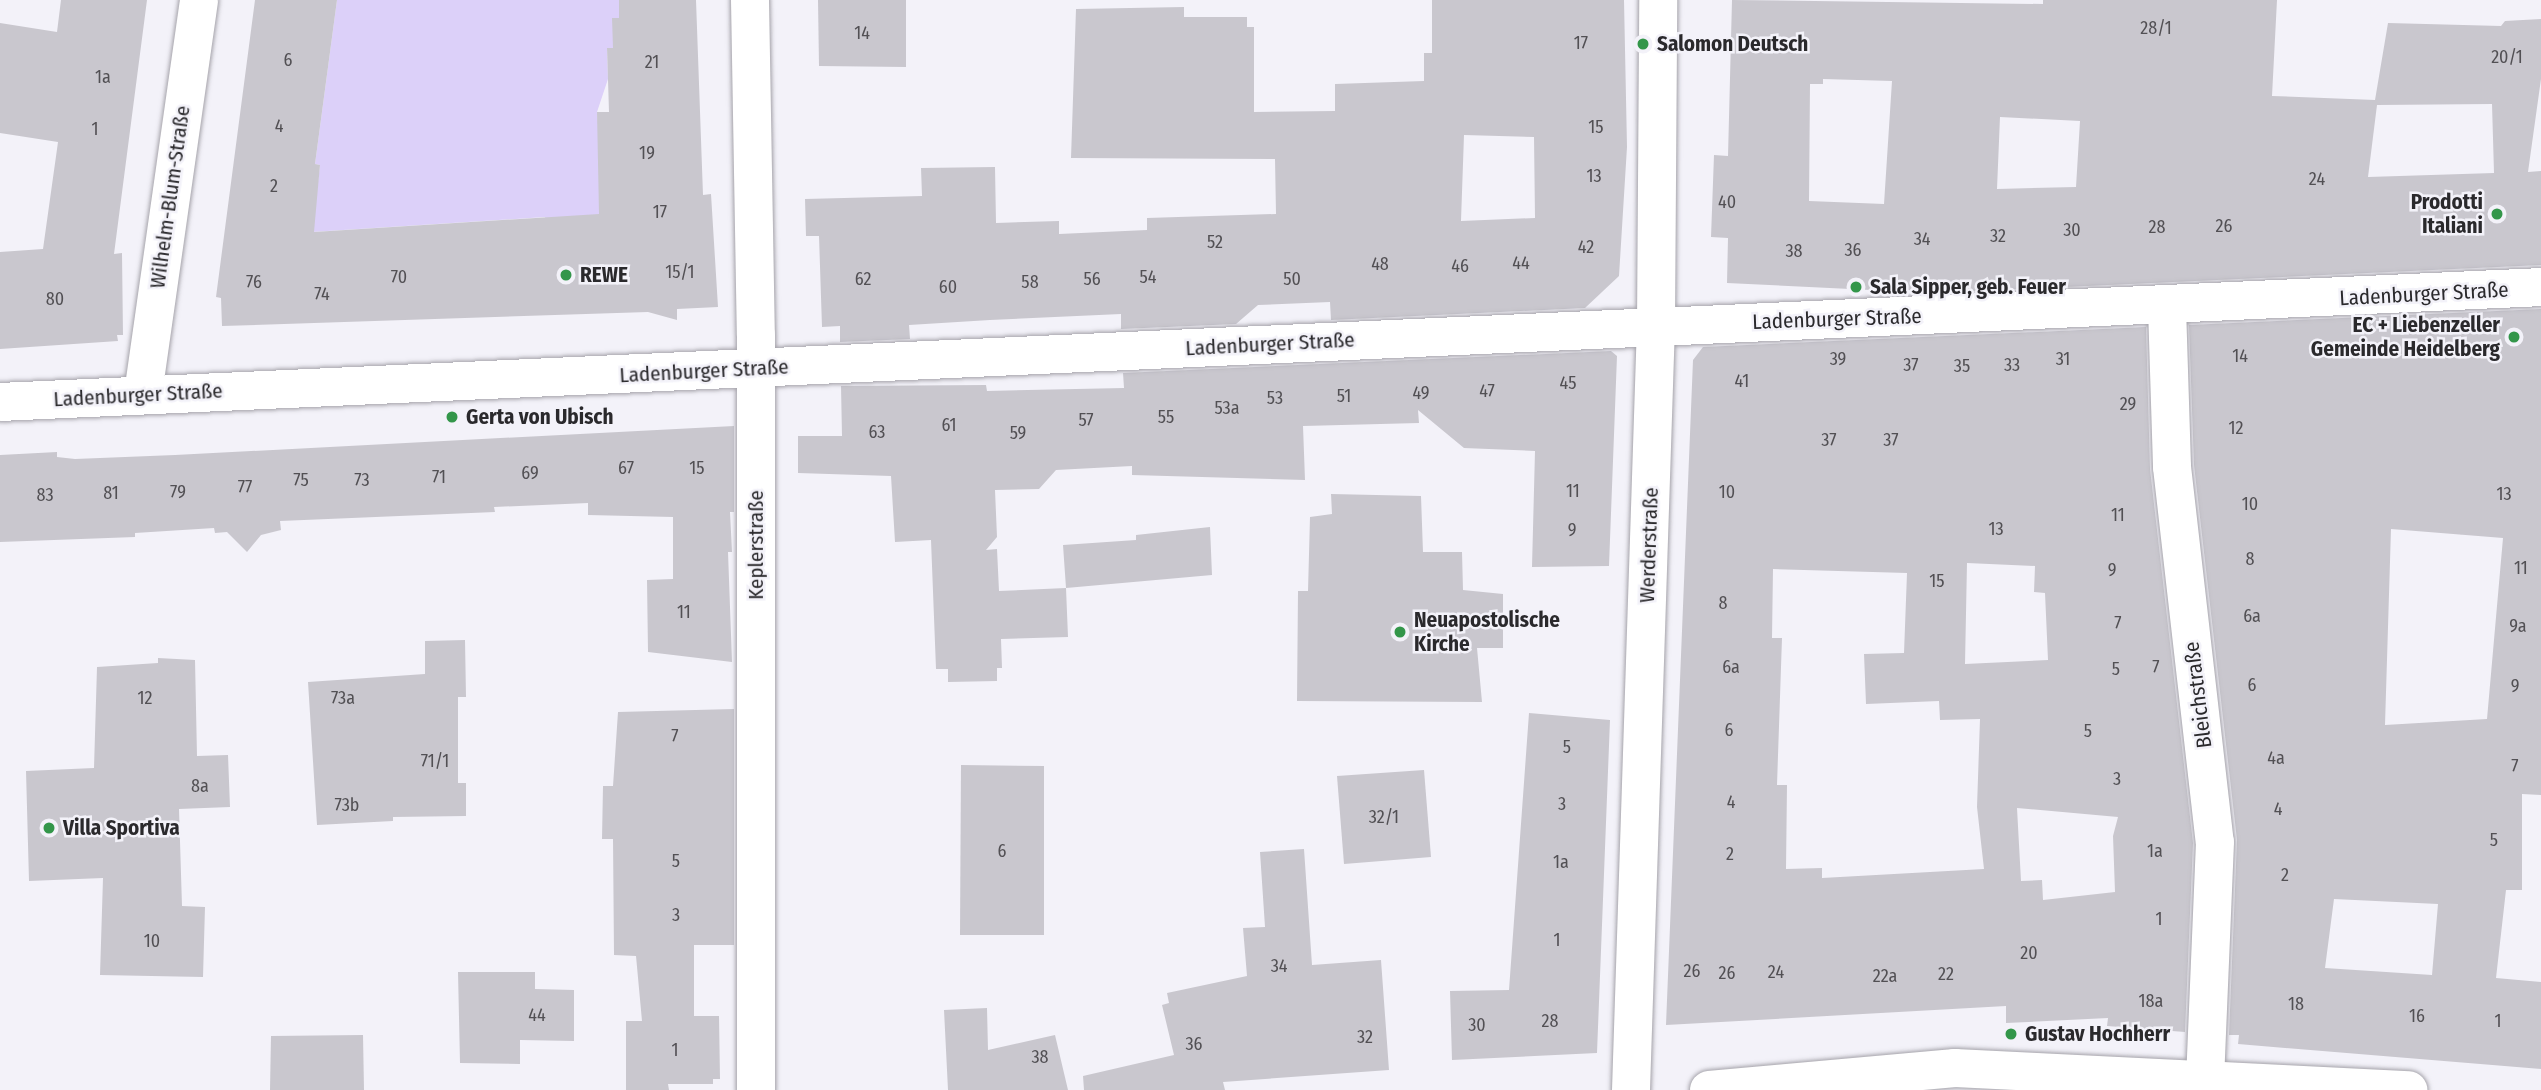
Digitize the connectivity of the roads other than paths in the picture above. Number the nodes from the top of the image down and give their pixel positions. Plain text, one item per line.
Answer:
1 (199, 0) edge
2 (750, 0) edge
3 (1658, 0) edge
4 (2541, 287) edge
5 (2167, 307) junction
6 (1656, 325) junction
7 (755, 369) junction
8 (144, 394) junction
9 (0, 402) edge
10 (2205, 1083) junction
11 (756, 1090) edge
12 (1631, 1090) edge
13 (1709, 1090) edge
14 (2408, 1090) edge

1 - 8 street, Wilhelm-Blum-Straße
2 - 7 street, Keplerstraße
3 - 6 street, Werderstraße
4 - 5 street, Ladenburger Straße
5 - 6 street, Ladenburger Straße
5 - 10 street, Bleichstraße
6 - 7 street, Ladenburger Straße
6 - 12 street, Werderstraße
7 - 8 street, Ladenburger Straße
7 - 11 street, Keplerstraße
8 - 9 street, Ladenburger Straße
10 - 13 street
10 - 14 street

